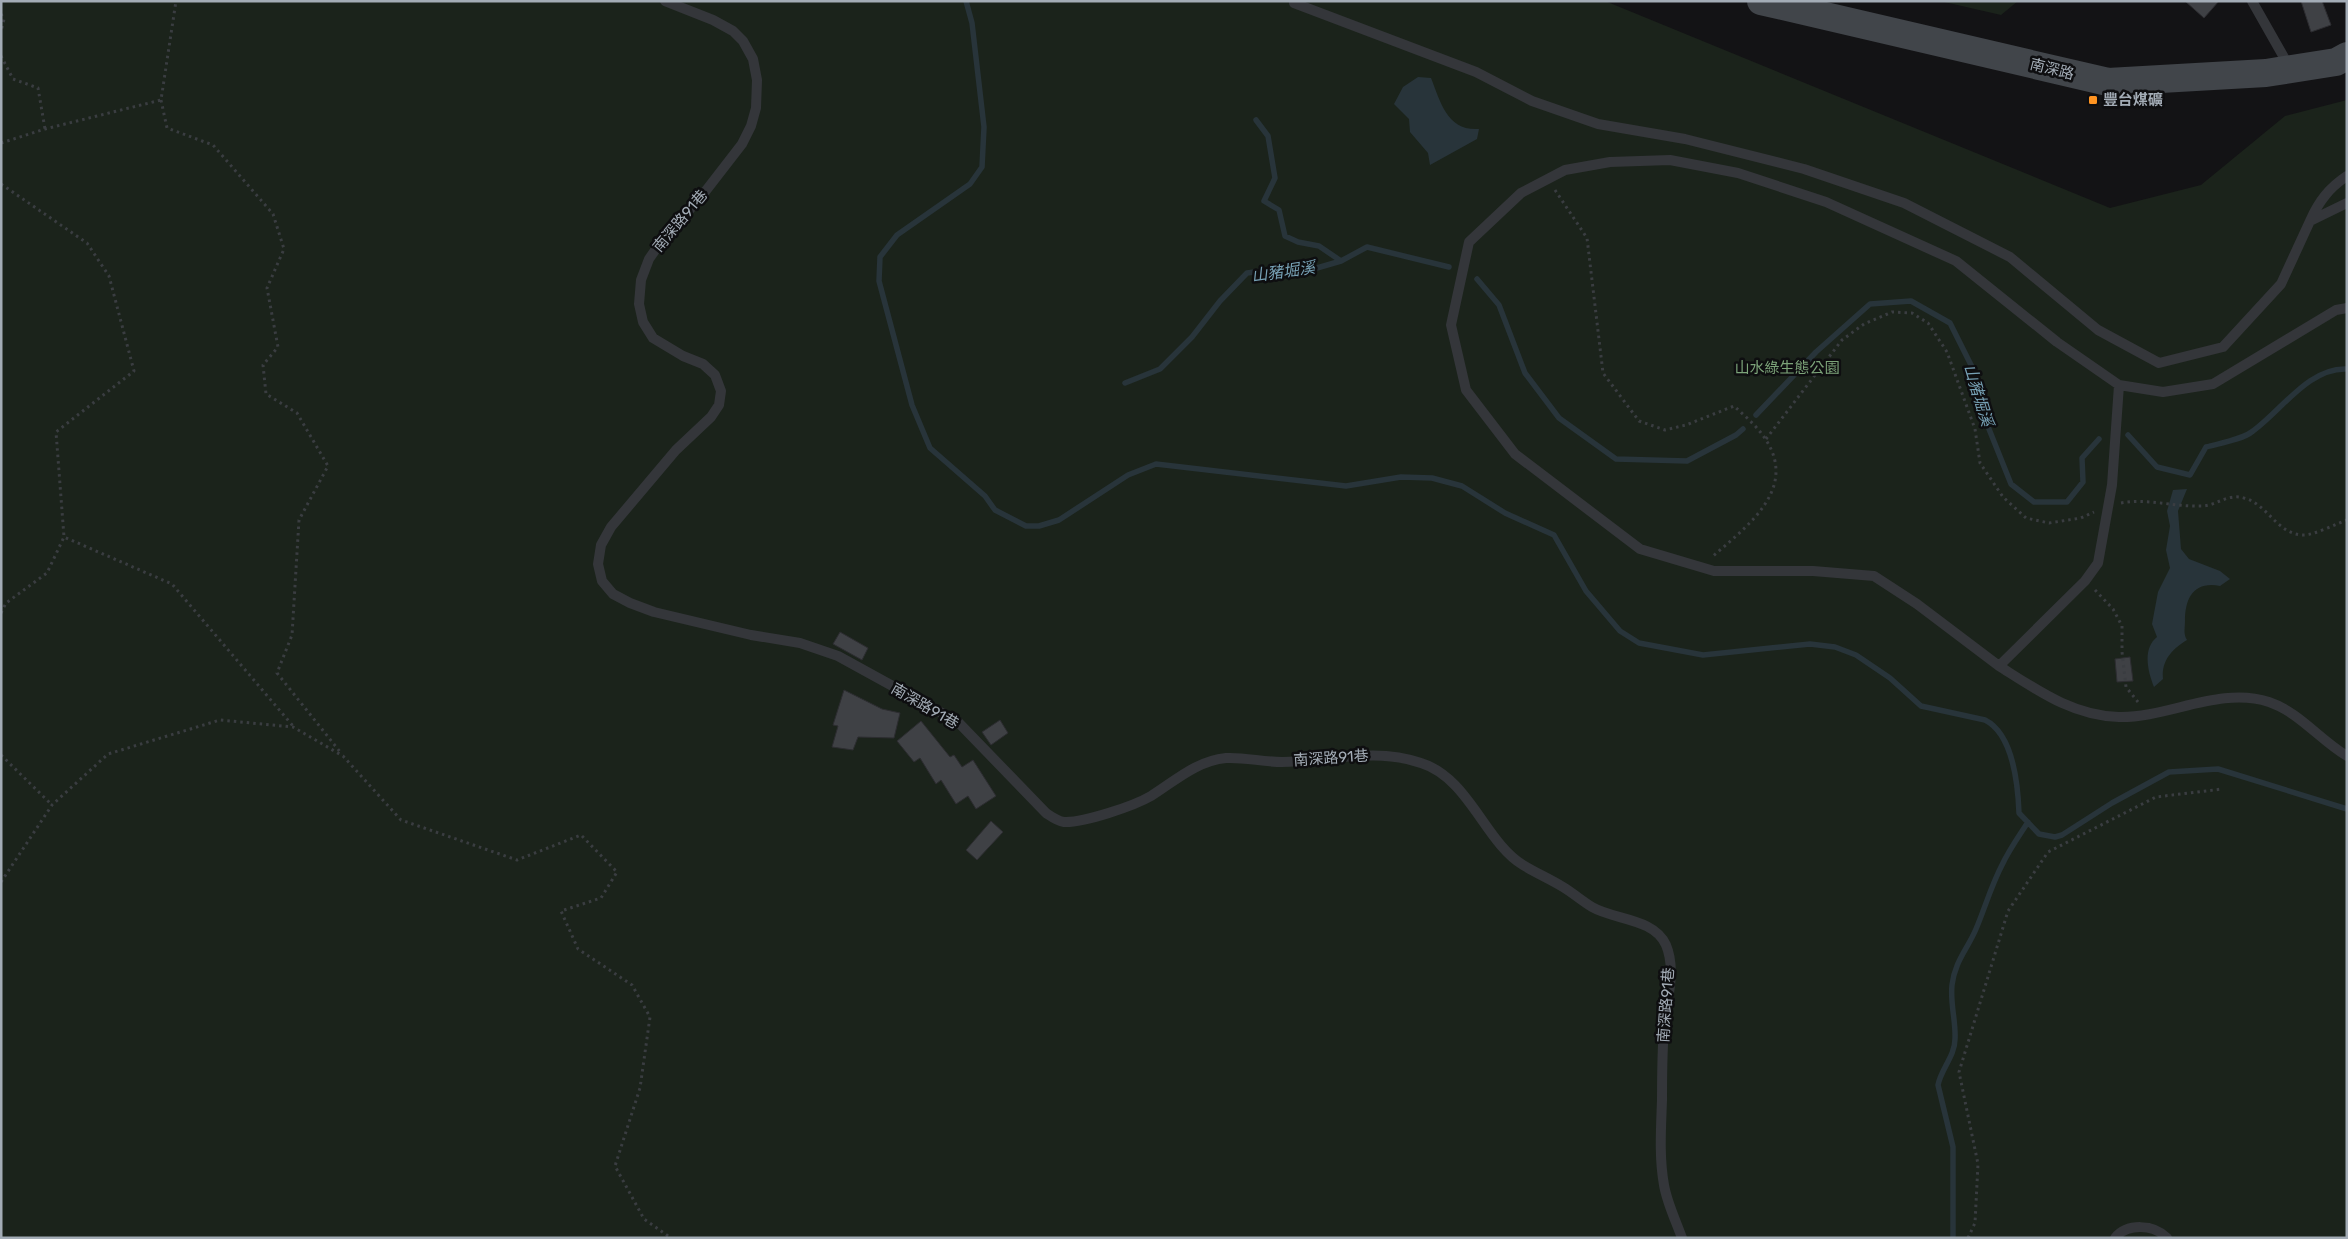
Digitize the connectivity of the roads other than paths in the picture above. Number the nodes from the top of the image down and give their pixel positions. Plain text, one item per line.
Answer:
1 (666, 1) edge
2 (1761, 1) edge
3 (2252, 1) edge
4 (1294, 2) edge
5 (2347, 56) edge
6 (2291, 69) junction
7 (2347, 176) edge
8 (2347, 203) edge
9 (2310, 221) junction
10 (2347, 308) edge
11 (2119, 385) junction
12 (1999, 666) junction
13 (2347, 756) edge
14 (1682, 1238) edge
15 (2115, 1238) edge
16 (2167, 1238) edge

1 - 14 lane, 南深路91巷
2 - 6 main road, 南深路
3 - 6 lane
4 - 9 lane
5 - 6 main road, 南深路
7 - 9 lane
8 - 9 lane
10 - 11 lane
11 - 12 lane
11 - 12 lane
12 - 13 lane
15 - 16 lane

